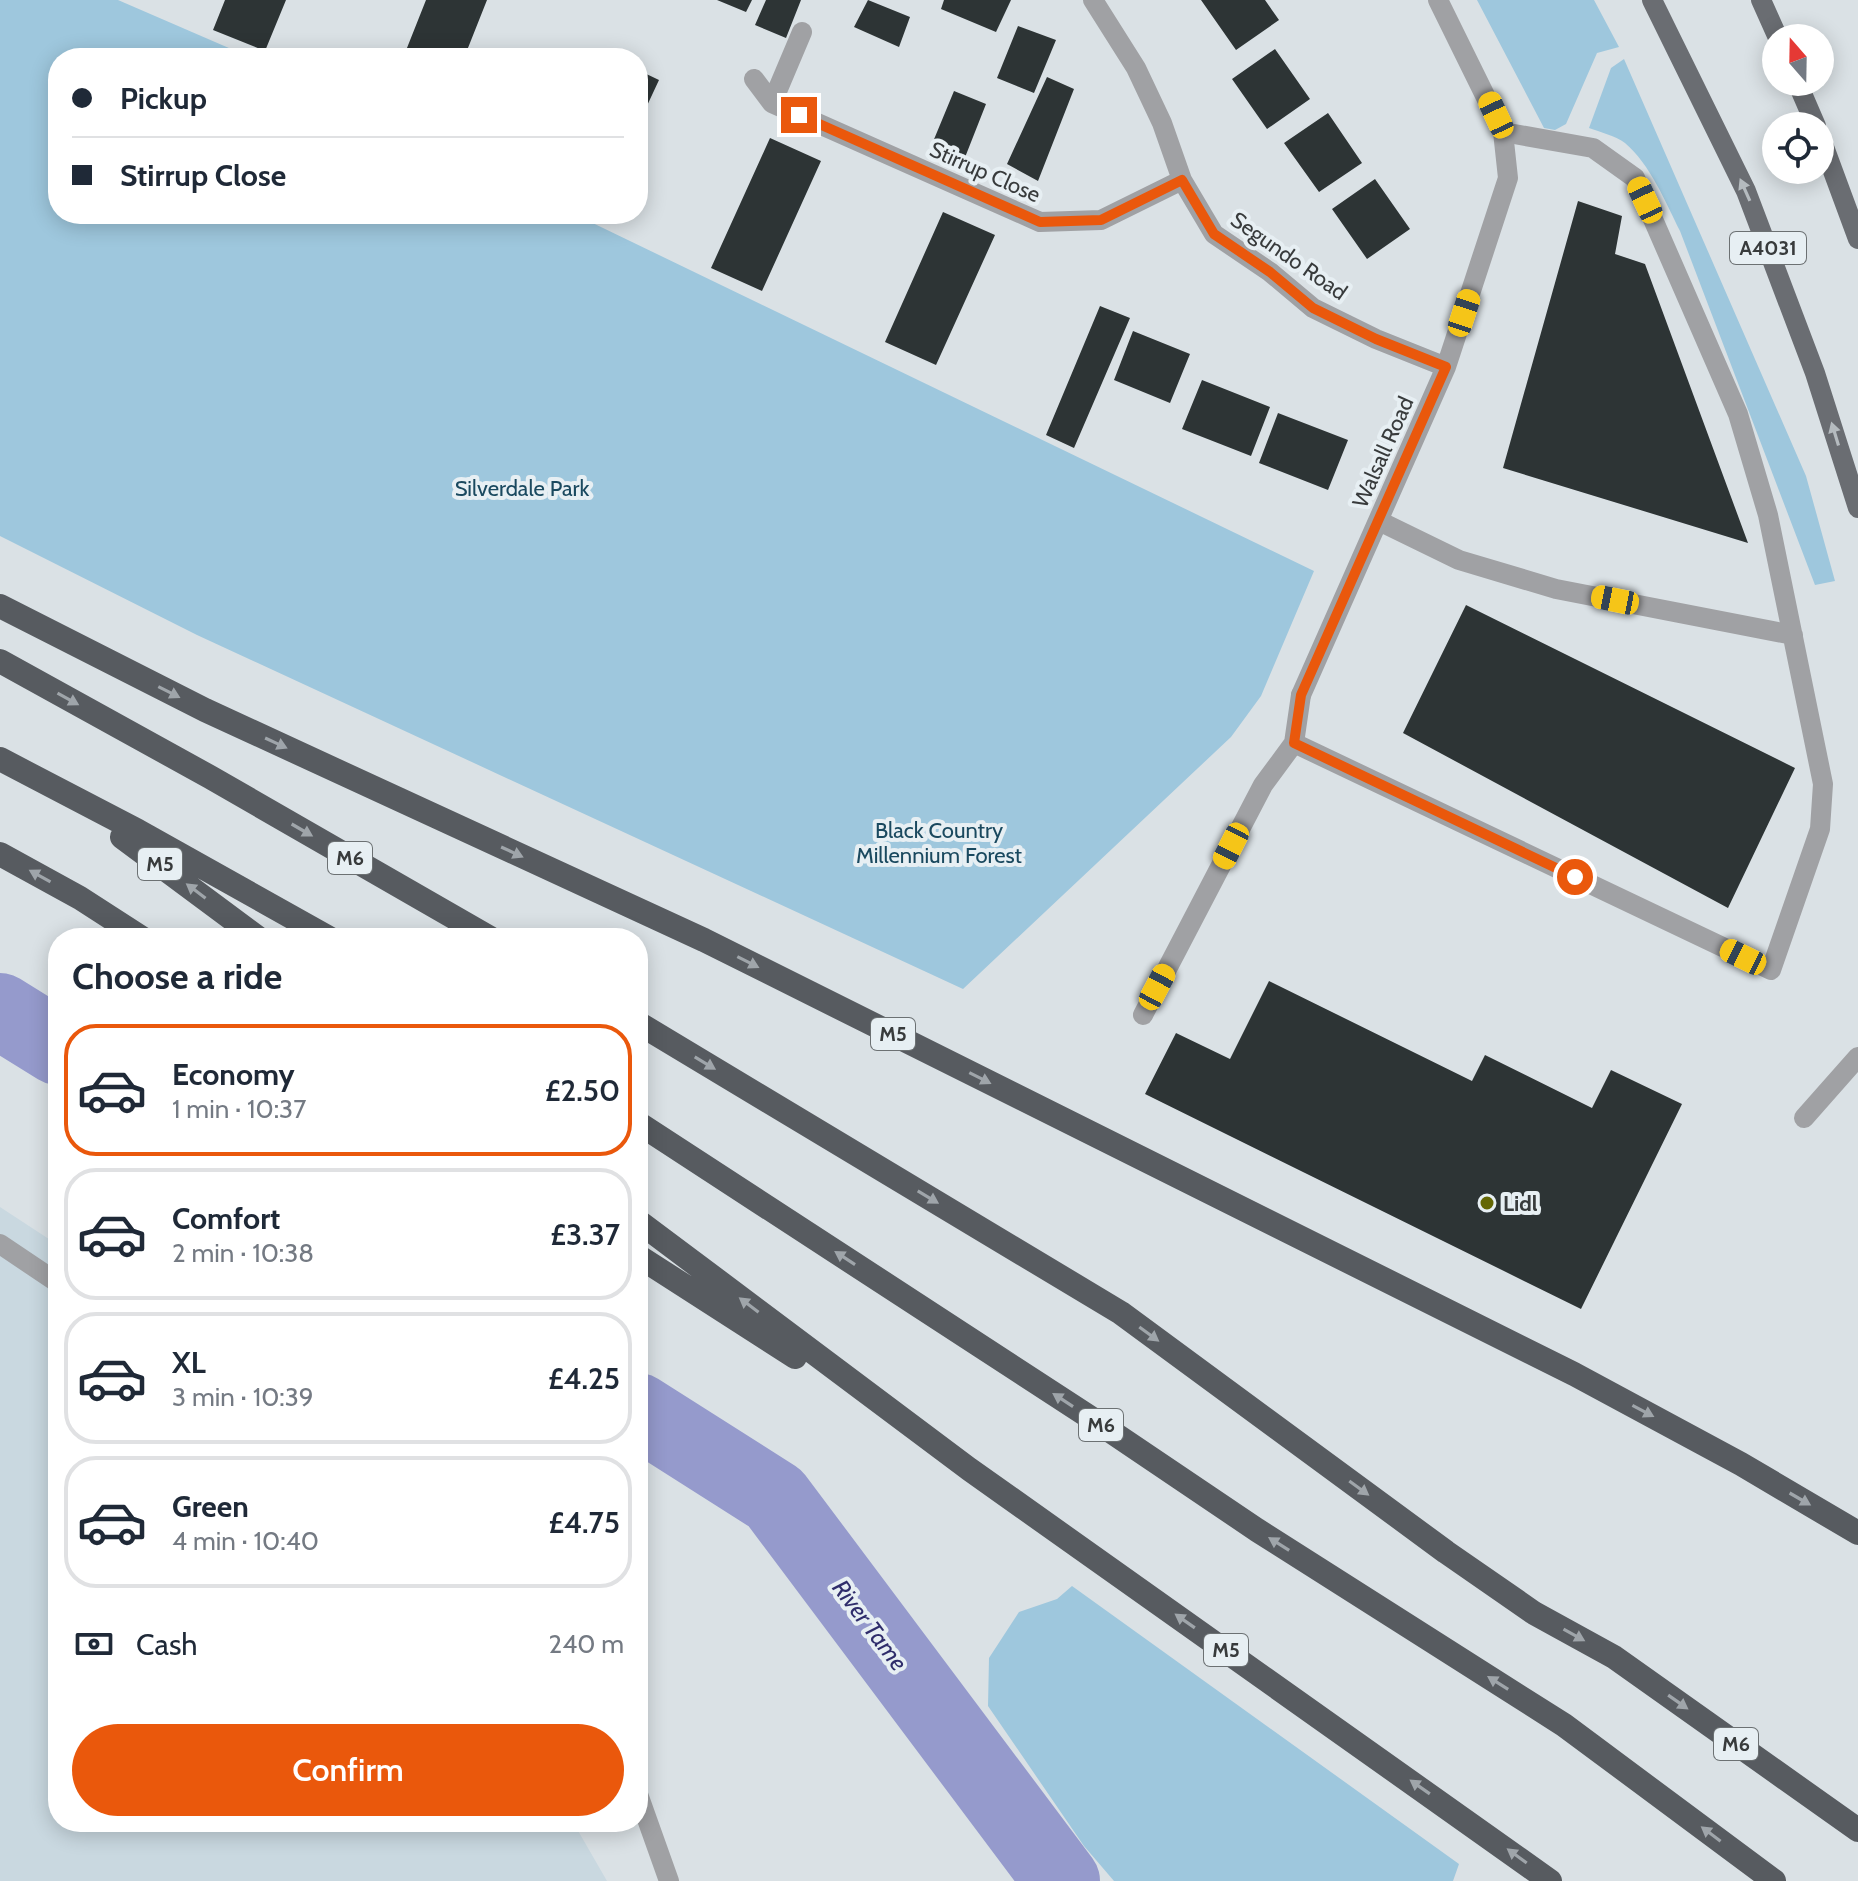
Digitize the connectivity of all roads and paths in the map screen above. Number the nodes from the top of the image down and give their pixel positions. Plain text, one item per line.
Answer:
1 (1093, 0) edge
2 (1438, 0) edge
3 (1652, 0) edge
4 (1761, 0) edge
5 (1772, 24) edge
6 (802, 32) dead end
7 (754, 79) dead end
8 (772, 103) junction
9 (1503, 132) junction
10 (1834, 174) edge
11 (1182, 180) junction
12 (1858, 239) edge
13 (1446, 367) junction
14 (1858, 508) edge
15 (1379, 521) junction
16 (0, 606) edge
17 (1793, 635) junction
18 (0, 661) edge
19 (1294, 743) junction
20 (0, 759) edge
21 (61, 791) junction
22 (0, 854) edge
23 (126, 928) edge
24 (245, 928) edge
25 (311, 928) edge
26 (473, 928) edge
27 (1143, 1015) dead end
28 (648, 1029) edge
29 (1858, 1057) edge
30 (1804, 1118) dead end
31 (648, 1130) edge
32 (648, 1228) edge
33 (0, 1244) edge
34 (648, 1262) edge
35 (48, 1276) edge
36 (969, 1469) junction
37 (1858, 1533) edge
38 (648, 1822) edge
39 (1858, 1830) edge
40 (669, 1881) edge
41 (1550, 1881) edge
42 (1774, 1881) edge

1 - 11 street, Segundo Road
2 - 9 street, Walsall Road
14 -> 3 main road, A4031
4 - 5 main road
6 - 8 street
7 - 8 street, Stirrup Close
8 - 11 street, Stirrup Close
9 - 13 street, Walsall Road
9 - 17 street
10 - 12 main road
11 - 13 street, Segundo Road
13 - 15 street, Walsall Road
15 - 17 street
15 - 19 street, Walsall Road
16 -> 37 highway, M5
17 - 19 street
18 -> 26 highway, M6
19 - 27 street
20 - 21 highway
24 -> 21 highway, M5
21 - 25 highway
23 -> 22 highway
28 -> 39 highway, M6
29 - 30 street
42 -> 31 highway, M6
36 -> 32 highway, M5
33 - 35 street
34 - 36 highway, M5
41 -> 36 highway, M5
38 - 40 street

